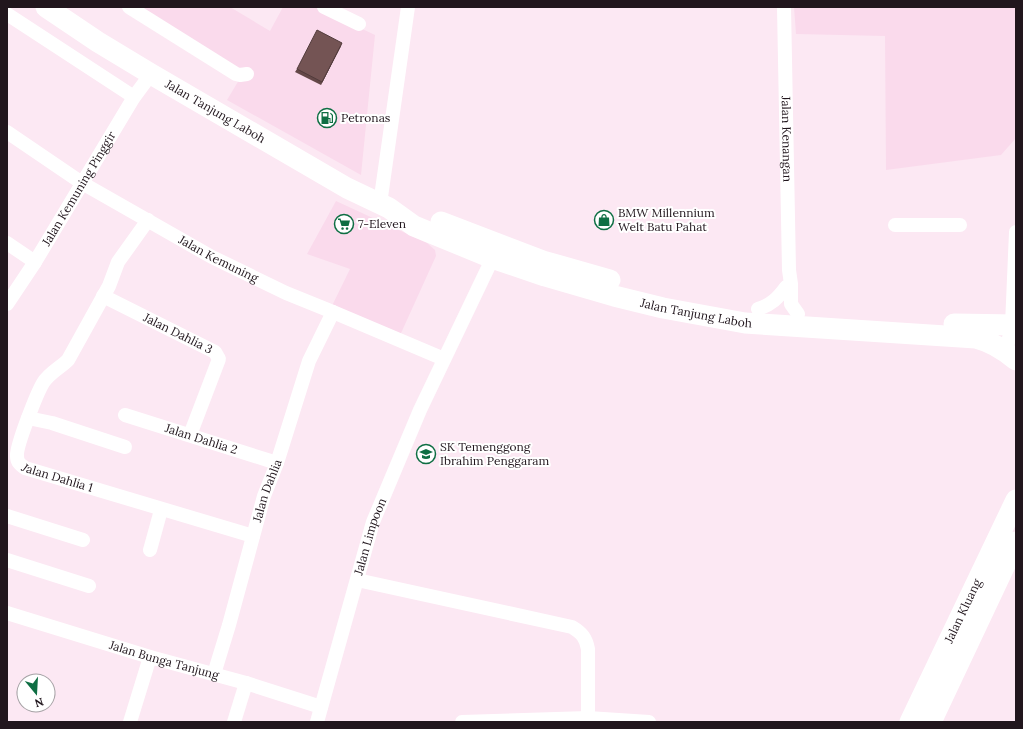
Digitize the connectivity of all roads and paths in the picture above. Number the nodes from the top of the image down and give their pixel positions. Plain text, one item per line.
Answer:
1 (46, 7) edge
2 (129, 7) edge
3 (324, 7) edge
4 (408, 7) edge
5 (784, 7) edge
6 (7, 14) edge
7 (359, 24) dead end
8 (151, 74) junction
9 (247, 74) dead end
10 (134, 97) junction
11 (7, 132) edge
12 (82, 183) junction
13 (384, 206) junction
14 (148, 220) junction
15 (895, 225) dead end
16 (960, 225) dead end
17 (1016, 232) edge
18 (7, 243) edge
19 (496, 252) junction
20 (34, 262) junction
21 (790, 270) junction
22 (786, 287) junction
23 (104, 296) junction
24 (7, 304) edge
25 (758, 310) junction
26 (333, 312) junction
27 (788, 317) junction
28 (1014, 325) edge
29 (1011, 356) edge
30 (444, 359) junction
31 (125, 415) dead end
32 (28, 418) junction
33 (190, 436) junction
34 (125, 447) dead end
35 (12, 449) edge
36 (277, 463) junction
37 (1016, 500) edge
38 (161, 510) junction
39 (7, 516) edge
40 (253, 536) junction
41 (83, 540) dead end
42 (1016, 542) edge
43 (150, 550) dead end
44 (7, 560) edge
45 (357, 580) junction
46 (89, 586) dead end
47 (7, 613) edge
48 (150, 658) junction
49 (214, 674) junction
50 (246, 683) junction
51 (321, 706) junction
52 (930, 717) edge
53 (588, 718) junction
54 (130, 722) edge
55 (234, 722) edge
56 (318, 722) edge
57 (462, 722) edge
58 (649, 722) edge
59 (910, 722) edge

1 - 8 highway, Jalan Tanjung Laboh
2 - 9 street
3 - 7 street
4 - 13 street
5 - 21 street, Jalan Kenangan
6 - 10 street
8 - 10 street, Jalan Kemuning Pinggir
8 - 13 highway, Jalan Tanjung Laboh
10 - 12 street, Jalan Kemuning Pinggir
11 - 12 street, Jalan Kemuning
12 - 14 street, Jalan Kemuning
12 - 20 street, Jalan Kemuning Pinggir
13 - 19 highway, Jalan Tanjung Laboh
14 - 23 street, Jalan Dahlia 1
14 - 26 street, Jalan Kemuning
15 - 16 street
17 - 28 street
18 - 20 street
19 - 25 highway, Jalan Tanjung Laboh
19 - 27 highway, Jalan Tanjung Laboh
19 - 30 street, Jalan Limpoon
20 - 24 street, Jalan Kemuning Pinggir
21 - 22 street, Jalan Kenangan
21 - 27 street, Jalan Kenangan
22 - 25 street, Jalan Kenangan
22 - 27 street, Jalan Kenangan
23 - 32 street, Jalan Dahlia 1
23 - 33 street, Jalan Dahlia 3
25 - 27 highway, Jalan Tanjung Laboh
26 - 30 street, Jalan Kemuning
26 - 36 street, Jalan Dahlia
27 - 28 highway, Jalan Tanjung Laboh
27 - 29 highway, Jalan Tanjung Laboh
28 - 29 street
30 - 45 street, Jalan Limpoon
31 - 33 street, Jalan Dahlia 2
32 - 34 street
32 - 35 street, Jalan Dahlia 1
33 - 36 street, Jalan Dahlia 2
35 - 38 street, Jalan Dahlia 1
36 - 40 street, Jalan Dahlia
37 - 59 highway, Jalan Kluang
38 - 40 street, Jalan Dahlia 1
38 - 43 street
39 - 41 street
40 - 49 street, Jalan Dahlia
42 - 52 highway, Jalan Kluang
44 - 46 street
45 - 51 street, Jalan Limpoon
45 - 53 street
47 - 48 street, Jalan Bunga Tanjung
48 - 49 street, Jalan Bunga Tanjung
48 - 54 street
49 - 50 street, Jalan Bunga Tanjung
50 - 51 street, Jalan Bunga Tanjung
50 - 55 street
51 - 56 street, Jalan Limpoon
53 - 57 street
53 - 58 street

